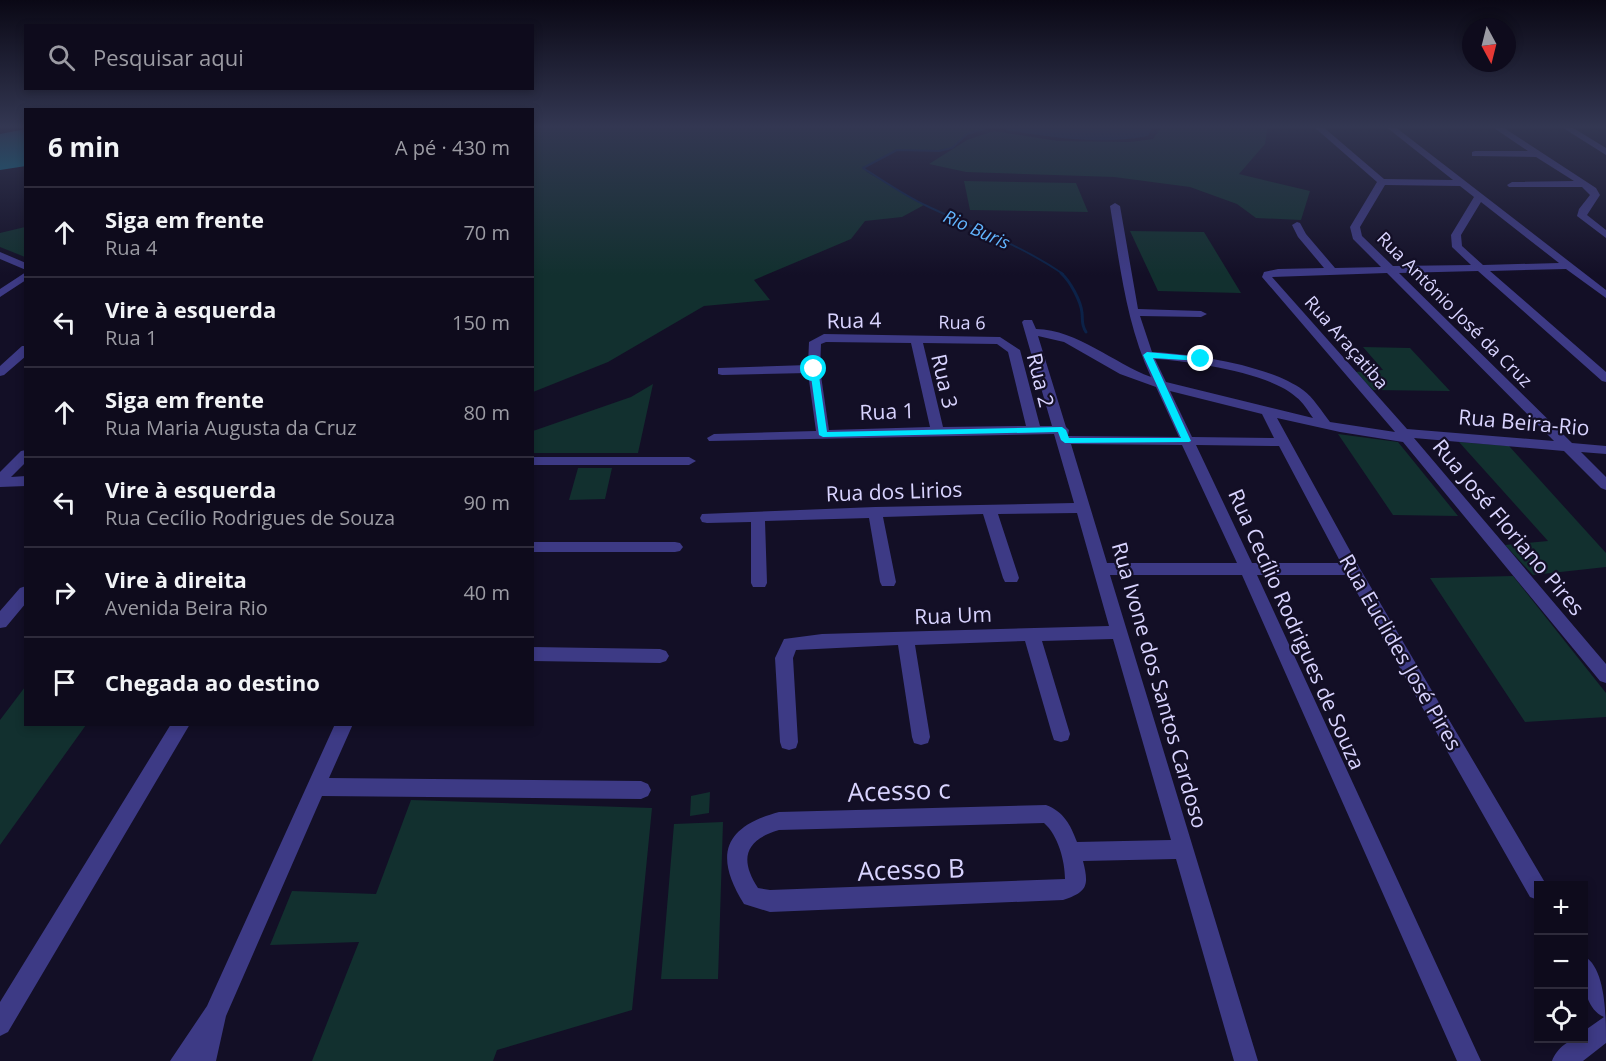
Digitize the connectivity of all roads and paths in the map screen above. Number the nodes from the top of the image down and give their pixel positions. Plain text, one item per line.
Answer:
1 (1374, 176) edge
2 (1452, 176) edge
3 (1571, 176) edge
4 (1382, 182) junction
5 (1462, 183) junction
6 (1585, 184) junction
7 (1512, 185) dead end
8 (1479, 197) junction
9 (1115, 206) dead end
10 (1297, 225) dead end
11 (1606, 235) edge
12 (0, 255) edge
13 (24, 266) edge
14 (1568, 266) junction
15 (1479, 268) junction
16 (1331, 270) junction
17 (1390, 270) junction
18 (24, 276) edge
19 (0, 294) edge
20 (1606, 295) edge
21 (1133, 312) junction
22 (1201, 314) dead end
23 (1030, 327) joint
24 (916, 339) junction
25 (1007, 343) joint
26 (24, 351) edge
27 (1147, 355) junction
28 (814, 369) junction
29 (722, 371) dead end
30 (0, 372) edge
31 (1606, 378) edge
32 (1161, 385) junction
33 (1267, 412) junction
34 (1325, 424) junction
35 (1034, 430) junction
36 (937, 431) junction
37 (823, 435) junction
38 (1063, 435) junction
39 (1405, 435) junction
40 (714, 438) dead end
41 (1186, 441) junction
42 (1282, 442) junction
43 (1565, 446) junction
44 (1606, 450) edge
45 (24, 456) edge
46 (534, 461) edge
47 (689, 461) dead end
48 (0, 481) edge
49 (24, 481) edge
50 (1606, 485) edge
51 (989, 508) junction
52 (1084, 508) junction
53 (875, 512) junction
54 (758, 516) junction
55 (706, 518) dead end
56 (534, 547) edge
57 (675, 547) dead end
58 (1102, 569) junction
59 (1247, 569) junction
60 (1352, 569) junction
61 (1011, 578) dead end
62 (888, 582) dead end
63 (759, 583) dead end
64 (24, 594) edge
65 (0, 622) edge
66 (1120, 632) junction
67 (1032, 635) junction
68 (906, 639) junction
69 (534, 654) edge
70 (660, 656) dead end
71 (1606, 676) edge
72 (180, 726) edge
73 (343, 726) edge
74 (1061, 734) dead end
75 (921, 737) dead end
76 (789, 742) dead end
77 (317, 787) junction
78 (641, 790) dead end
79 (1185, 849) junction
80 (1070, 852) junction
81 (1534, 881) edge
82 (752, 897) joint
83 (1588, 974) edge
84 (1606, 1006) edge
85 (215, 1014) junction
86 (0, 1024) edge
87 (1606, 1028) edge
88 (182, 1061) edge
89 (204, 1061) edge
90 (1246, 1061) edge
91 (1468, 1061) edge
92 (1564, 1061) edge

1 - 4 street
2 - 5 street
3 - 6 street
4 - 5 street
4 - 17 street, Rua Antônio José da Cruz
5 - 8 street
6 - 7 street
6 - 11 street
8 - 14 street
8 - 15 street
9 - 21 street, Rua Cecílio Rodrigues de Souza
10 - 16 street
12 - 13 street
14 - 15 street
14 - 20 street
15 - 17 street
15 - 31 street
16 - 17 street
16 - 39 street, Rua Araçatiba
17 - 43 street, Rua Antônio José da Cruz
18 - 19 street
21 - 22 street
21 - 27 street, Rua Cecílio Rodrigues de Souza
23 - 32 street, Rua Beira-Rio
23 - 38 street, Rua Ivone dos Santos Cardoso
24 - 25 street, Rua 6
24 - 28 street, Rua 4
24 - 36 street, Rua 3
25 - 35 street, Rua 2
26 - 30 street
27 - 32 street, Rua Cecílio Rodrigues de Souza
27 - 34 street
28 - 29 street
28 - 37 street, Rua 4
32 - 33 street, Rua Beira-Rio
32 - 41 street, Rua Cecílio Rodrigues de Souza
33 - 34 street, Rua Beira-Rio
33 - 42 street, Rua Euclides José Pires
34 - 39 street, Rua Beira-Rio
35 - 36 street, Rua 1
35 - 38 street, Rua 1
36 - 37 street, Rua 1
37 - 40 street, Rua 1
38 - 41 street, Rua 1
38 - 52 street, Rua Ivone dos Santos Cardoso
39 - 43 street, Rua Beira-Rio
39 - 71 street, Rua José Floriano Pires
41 - 42 street, Rua 1
41 - 59 street, Rua Cecílio Rodrigues de Souza
42 - 60 street, Rua Euclides José Pires
43 - 44 street, Rua Beira-Rio
43 - 50 street, Rua Antônio José da Cruz
45 - 48 street
46 - 47 street
48 - 49 street
51 - 52 street, Rua dos Lirios
51 - 53 street, Rua dos Lirios
51 - 61 street
52 - 58 street, Rua Ivone dos Santos Cardoso
53 - 54 street, Rua dos Lirios
53 - 62 street
54 - 55 street, Rua dos Lirios
54 - 63 street
56 - 57 street
58 - 59 street
58 - 66 street, Rua Ivone dos Santos Cardoso
59 - 60 street
59 - 91 street, Rua Cecílio Rodrigues de Souza
60 - 81 street, Rua Euclides José Pires
64 - 65 street
66 - 67 street, Rua Um
66 - 79 street, Rua Ivone dos Santos Cardoso
67 - 68 street, Rua Um
67 - 74 street
68 - 75 street
68 - 76 street, Rua Um
69 - 70 street
72 - 86 street
73 - 77 street
77 - 78 street
77 - 85 street
79 - 80 street
79 - 90 street, Rua Ivone dos Santos Cardoso
80 - 82 street, Acesso B
80 - 82 street, Acesso c
83 - 84 street
85 - 88 street
85 - 89 street
87 - 92 street

